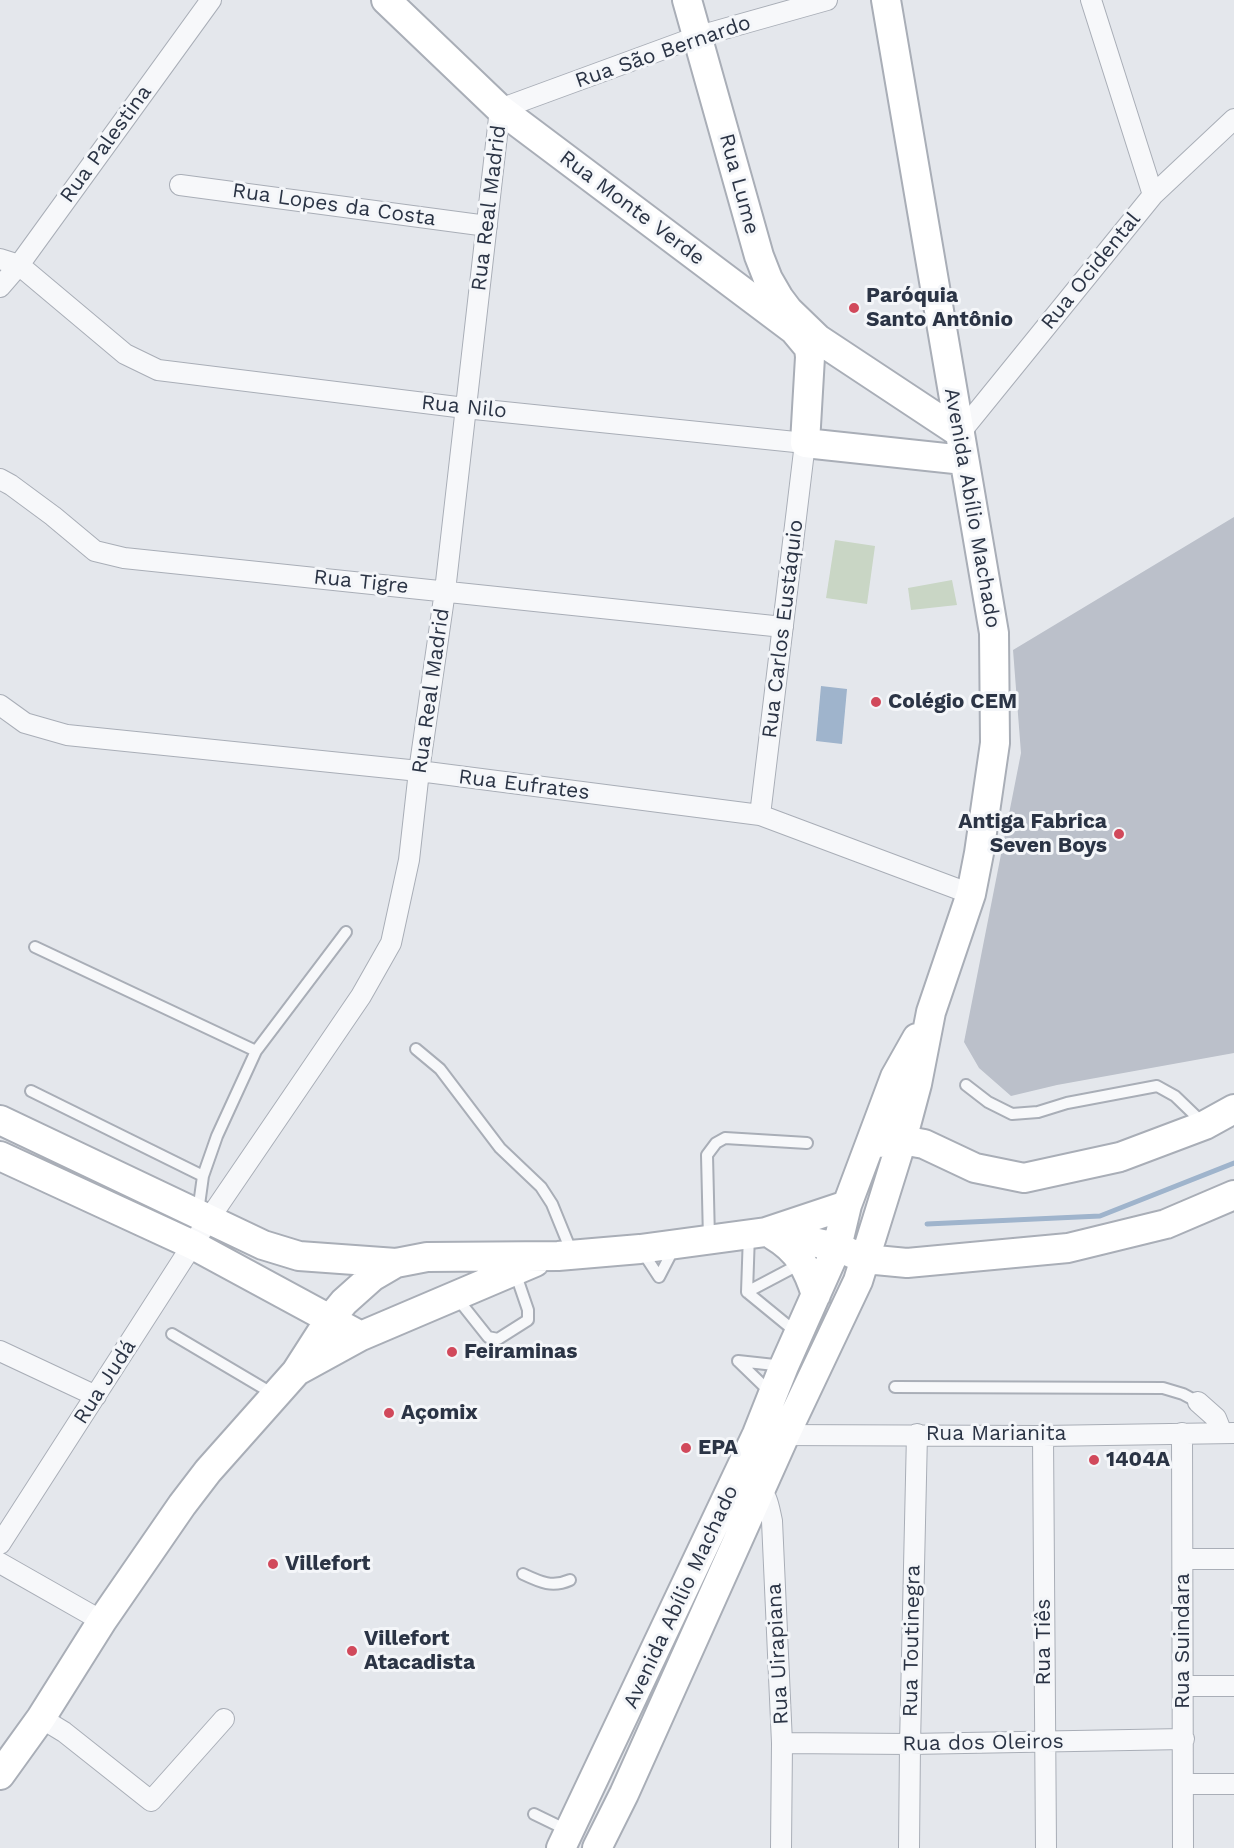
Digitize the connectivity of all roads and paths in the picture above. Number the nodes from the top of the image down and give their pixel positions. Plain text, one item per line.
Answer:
1 (211, 0) edge
2 (386, 0) edge
3 (687, 0) edge
4 (827, 0) edge
5 (886, 0) edge
6 (1091, 0) edge
7 (699, 36) junction
8 (500, 109) junction
9 (1234, 119) edge
10 (180, 185) dead end
11 (1153, 195) junction
12 (487, 226) junction
13 (9, 262) edge
14 (0, 287) edge
15 (465, 408) junction
16 (805, 443) junction
17 (962, 446) junction
18 (0, 479) edge
19 (445, 591) junction
20 (783, 627) junction
21 (0, 705) edge
22 (419, 771) junction
23 (760, 815) junction
24 (971, 894) junction
25 (346, 932) dead end
26 (35, 947) dead end
27 (930, 1012) junction
28 (416, 1049) dead end
29 (256, 1052) junction
30 (966, 1085) dead end
31 (31, 1091) dead end
32 (1234, 1109) edge
33 (0, 1120) edge
34 (1205, 1125) junction
35 (902, 1140) junction
36 (807, 1143) dead end
37 (0, 1156) edge
38 (866, 1157) junction
39 (203, 1176) junction
40 (1234, 1195) edge
41 (848, 1205) junction
42 (203, 1216) junction
43 (758, 1233) junction
44 (709, 1239) junction
45 (193, 1245) junction
46 (837, 1247) junction
47 (562, 1256) junction
48 (427, 1257) junction
49 (803, 1262) junction
50 (396, 1263) junction
51 (514, 1270) junction
52 (861, 1270) junction
53 (747, 1292) junction
54 (455, 1295) junction
55 (816, 1295) junction
56 (426, 1307) junction
57 (330, 1319) junction
58 (172, 1334) dead end
59 (799, 1335) junction
60 (361, 1336) junction
61 (0, 1351) edge
62 (784, 1366) junction
63 (296, 1372) junction
64 (896, 1387) dead end
65 (773, 1394) junction
66 (276, 1395) junction
67 (96, 1396) junction
68 (1198, 1402) joint
69 (1182, 1433) junction
70 (1228, 1433) edge
71 (757, 1434) junction
72 (917, 1434) junction
73 (785, 1435) junction
74 (1043, 1436) junction
75 (749, 1483) junction
76 (0, 1544) edge
77 (1183, 1559) junction
78 (1234, 1559) edge
79 (0, 1563) edge
80 (523, 1574) dead end
81 (570, 1580) dead end
82 (102, 1621) junction
83 (1184, 1686) junction
84 (1234, 1686) edge
85 (41, 1718) junction
86 (224, 1719) dead end
87 (1184, 1739) junction
88 (1044, 1742) junction
89 (782, 1743) junction
90 (910, 1744) junction
91 (0, 1775) edge
92 (1183, 1784) junction
93 (1234, 1784) edge
94 (534, 1814) dead end
95 (565, 1840) edge
96 (597, 1848) edge
97 (781, 1848) edge
98 (909, 1848) edge
99 (1046, 1848) edge
100 (1183, 1848) edge

1 - 13 street, Rua Palestina
2 - 8 main road, Rua Monte Verde
3 - 7 main road, Rua Lume
4 - 7 street, Rua São Bernardo
5 - 17 main road, Avenida Abílio Machado
6 - 11 street
7 - 8 street, Rua São Bernardo
7 - 17 main road, Rua Lume
8 - 12 street, Rua Real Madrid
8 - 16 main road, Rua Monte Verde
9 - 11 street, Rua Ocidental
10 - 12 street, Rua Lopes da Costa
11 - 17 street, Rua Ocidental
12 - 15 street, Rua Real Madrid
13 - 14 street, Rua Palestina
13 - 15 street, Rua Nilo
15 - 16 street, Rua Nilo
15 - 19 street, Rua Real Madrid
16 - 17 main road, Rua Nilo
16 - 20 street, Rua Carlos Eustáquio
17 - 24 main road, Avenida Abílio Machado
18 - 19 street, Rua Tigre
19 - 20 street, Rua Tigre
19 - 22 street, Rua Real Madrid
20 - 23 street, Rua Carlos Eustáquio
21 - 22 street, Rua Eufrates
22 - 23 street, Rua Eufrates
22 - 42 street, Rua Real Madrid
23 - 24 street, Rua Eufrates
24 - 27 main road, Avenida Abílio Machado
25 - 29 lane
26 - 29 lane
27 - 35 main road, Avenida Abílio Machado
27 - 38 main road, Avenida Abílio Machado
28 - 47 lane
29 - 39 lane
30 - 34 lane
31 - 39 lane
32 - 34 main road
33 - 42 main road
34 - 35 main road
35 - 38 main road
35 - 52 main road, Avenida Abílio Machado
36 - 44 lane
37 - 45 main road
38 - 41 main road, Avenida Abílio Machado
39 - 42 lane
40 - 52 main road
41 - 43 main road
41 - 46 main road, Avenida Abílio Machado
42 - 45 street, Rua Judá
42 - 50 main road
43 - 44 main road
43 - 46 main road
43 - 49 main road
43 - 53 lane
44 - 47 main road
45 - 57 main road
45 - 67 street, Rua Judá
46 - 52 main road
46 - 55 main road, Avenida Abílio Machado
47 - 48 main road
47 - 51 main road
48 - 50 main road
48 - 56 main road
49 - 53 lane
49 - 55 main road
50 - 57 main road
51 - 54 main road
51 - 54 lane
52 - 73 main road, Avenida Abílio Machado
53 - 59 lane
54 - 56 main road
55 - 59 main road, Avenida Abílio Machado
56 - 60 main road
57 - 60 main road
57 - 63 main road
58 - 66 lane
59 - 62 main road, Avenida Abílio Machado
60 - 63 main road
61 - 67 street
62 - 65 main road, Avenida Abílio Machado
62 - 65 lane
63 - 66 main road
64 - 68 lane
65 - 71 main road, Avenida Abílio Machado
66 - 82 main road
67 - 76 street, Rua Judá
68 - 70 street
69 - 70 street, Rua Marianita
69 - 74 street, Rua Marianita
69 - 77 street, Rua Suindara
71 - 73 street, Rua Marianita
71 - 75 main road, Avenida Abílio Machado
72 - 73 street, Rua Marianita
72 - 74 street, Rua Marianita
72 - 90 street, Rua Toutinegra
73 - 75 main road, Avenida Abílio Machado
74 - 88 street, Rua Tiês
75 - 89 street, Rua Uirapiana
75 - 95 main road, Avenida Abílio Machado
75 - 96 main road, Avenida Abílio Machado
77 - 78 street
77 - 83 street, Rua Suindara
79 - 82 street
80 - 81 lane
82 - 85 main road
83 - 84 street
83 - 87 street, Rua Suindara
85 - 86 street
85 - 91 main road
87 - 88 street, Rua dos Oleiros
87 - 92 street, Rua Suindara
88 - 90 street, Rua dos Oleiros
88 - 99 street, Rua Tiês
89 - 90 street, Rua dos Oleiros
89 - 97 street, Rua Uirapiana
90 - 98 street, Rua Toutinegra
92 - 93 street
92 - 100 street, Rua Suindara
94 - 95 lane

